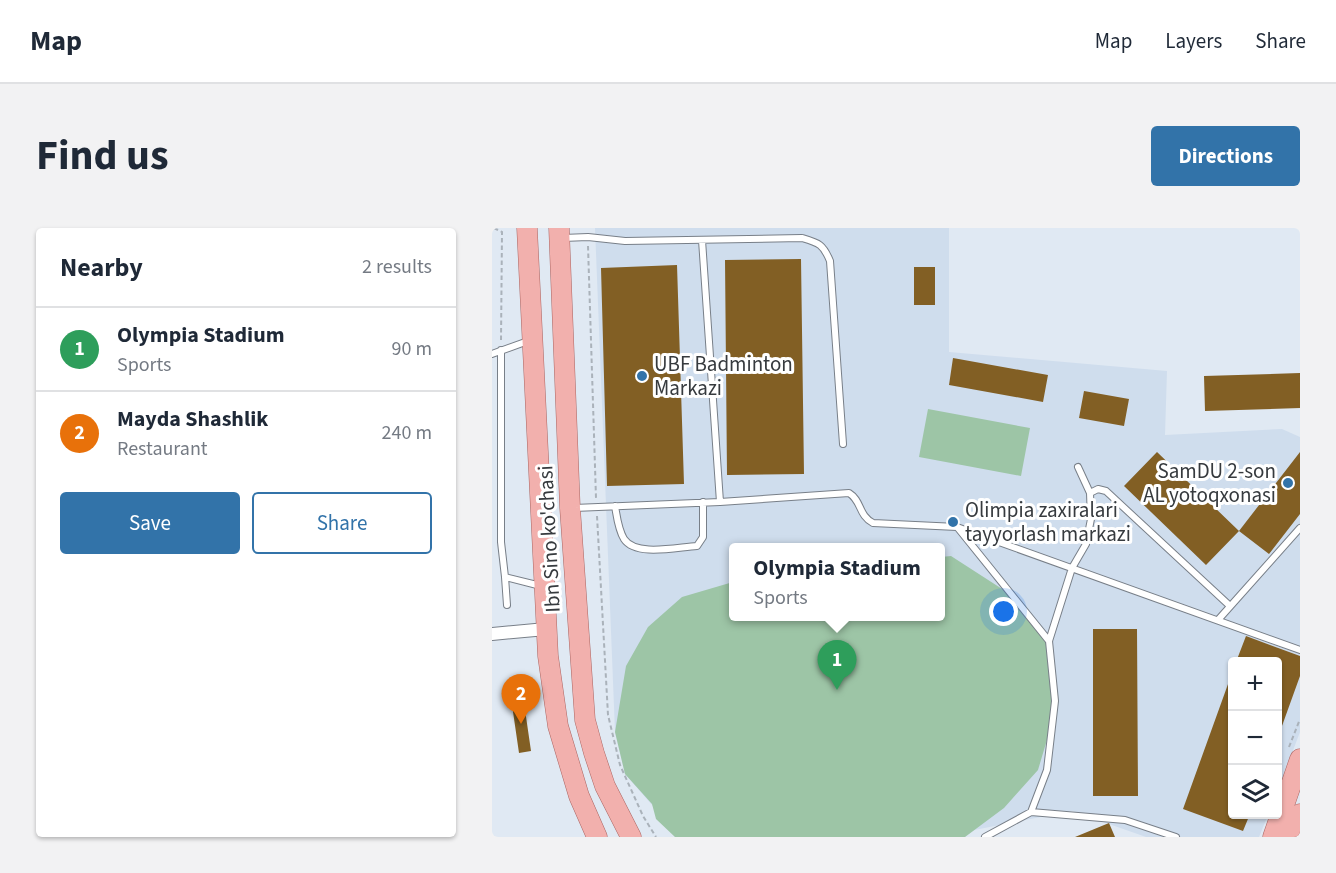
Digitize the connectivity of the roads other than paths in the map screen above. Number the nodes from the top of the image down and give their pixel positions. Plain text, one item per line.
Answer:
1 (527, 228) edge
2 (560, 233) edge
3 (702, 240) junction
4 (532, 340) junction
5 (501, 350) junction
6 (492, 354) edge
7 (843, 444) dead end
8 (1078, 466) dead end
9 (1090, 493) junction
10 (703, 502) junction
11 (720, 502) junction
12 (615, 506) junction
13 (570, 508) junction
14 (957, 527) junction
15 (1300, 528) edge
16 (1072, 568) junction
17 (505, 577) junction
18 (544, 587) junction
19 (507, 605) dead end
20 (1230, 606) junction
21 (1218, 620) junction
22 (546, 629) junction
23 (492, 634) edge
24 (1049, 641) junction
25 (1300, 650) edge
26 (1300, 759) edge
27 (1031, 812) junction
28 (1300, 814) edge
29 (597, 837) edge
30 (631, 837) edge
31 (985, 837) edge
32 (1176, 837) edge
33 (1273, 837) edge
34 (1292, 837) edge

1 - 4 main road, Ibn Sino ko'chasi
2 - 3 lane
2 - 13 main road, Ibn Sino ko'chasi
3 - 7 lane
3 - 11 lane
4 - 5 lane
4 - 18 main road, Ibn Sino ko'chasi
5 - 6 lane
5 - 17 lane
8 - 9 lane
9 - 16 lane
9 - 20 lane
10 - 11 lane
10 - 12 lane
10 - 12 lane
11 - 14 lane
12 - 13 lane
13 - 30 main road, Ibn Sino ko'chasi
14 - 16 lane
14 - 24 lane
15 - 20 lane
16 - 21 lane
16 - 24 lane
17 - 18 lane
17 - 19 lane
18 - 22 main road, Ibn Sino ko'chasi
20 - 21 lane
21 - 25 lane
22 - 23 street
22 - 29 main road, Ibn Sino ko'chasi
24 - 27 lane
26 - 33 main road
27 - 31 lane
27 - 32 lane
28 - 34 main road

